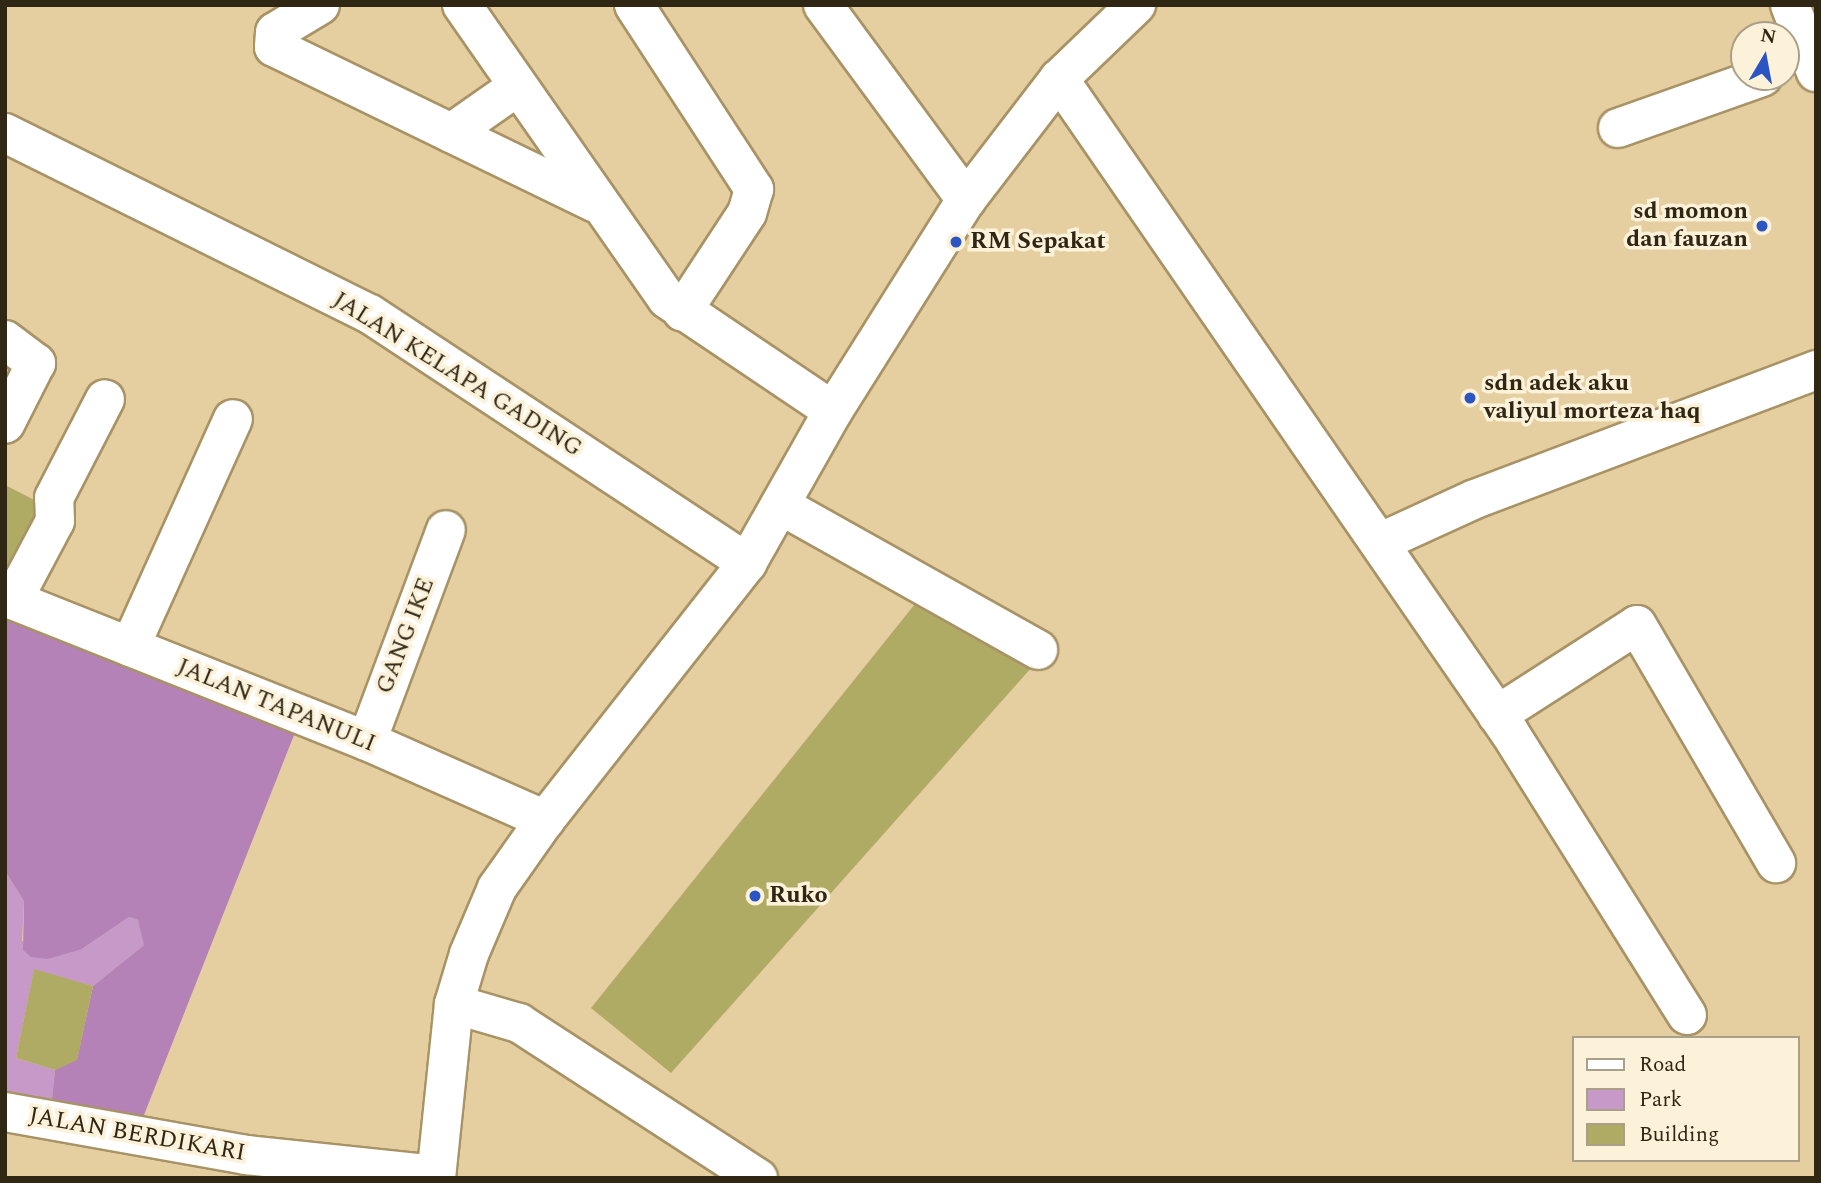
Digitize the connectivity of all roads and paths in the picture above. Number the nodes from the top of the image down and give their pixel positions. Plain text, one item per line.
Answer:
1 (320, 5) edge
2 (462, 5) edge
3 (634, 5) edge
4 (823, 5) edge
5 (1136, 5) edge
6 (1790, 5) edge
7 (1804, 67) edge
8 (1059, 79) junction
9 (517, 86) junction
10 (1730, 88) edge
11 (1618, 128) dead end
12 (5, 133) edge
13 (451, 133) junction
14 (966, 200) junction
15 (596, 204) junction
16 (682, 312) junction
17 (5, 340) edge
18 (1816, 370) edge
19 (105, 399) dead end
20 (833, 411) junction
21 (233, 419) dead end
22 (5, 424) edge
23 (779, 505) junction
24 (446, 530) dead end
25 (1381, 542) junction
26 (747, 563) junction
27 (9, 599) edge
28 (130, 647) junction
29 (1038, 650) dead end
30 (1497, 715) junction
31 (367, 741) junction
32 (545, 820) junction
33 (1776, 863) dead end
34 (454, 1004) junction
35 (1687, 1015) dead end
36 (5, 1112) edge
37 (436, 1177) edge
38 (758, 1178) edge

1 - 13 street
2 - 9 street
3 - 16 street
4 - 14 street
5 - 8 street
6 - 7 street
8 - 14 street
8 - 25 street
9 - 13 street
9 - 15 street
10 - 11 street
12 - 26 street, JALAN KELAPA GADING
13 - 15 street
14 - 20 street
15 - 16 street
16 - 20 street
17 - 22 street
18 - 25 street
19 - 27 street
20 - 23 street
21 - 28 street
23 - 26 street
23 - 29 street
24 - 31 street, GANG IKE
25 - 30 street
26 - 32 street
27 - 28 street, JALAN TAPANULI
28 - 31 street, JALAN TAPANULI
30 - 33 street
30 - 35 street
31 - 32 street, JALAN TAPANULI
32 - 34 street
34 - 37 street
34 - 38 street
36 - 37 street, JALAN BERDIKARI

